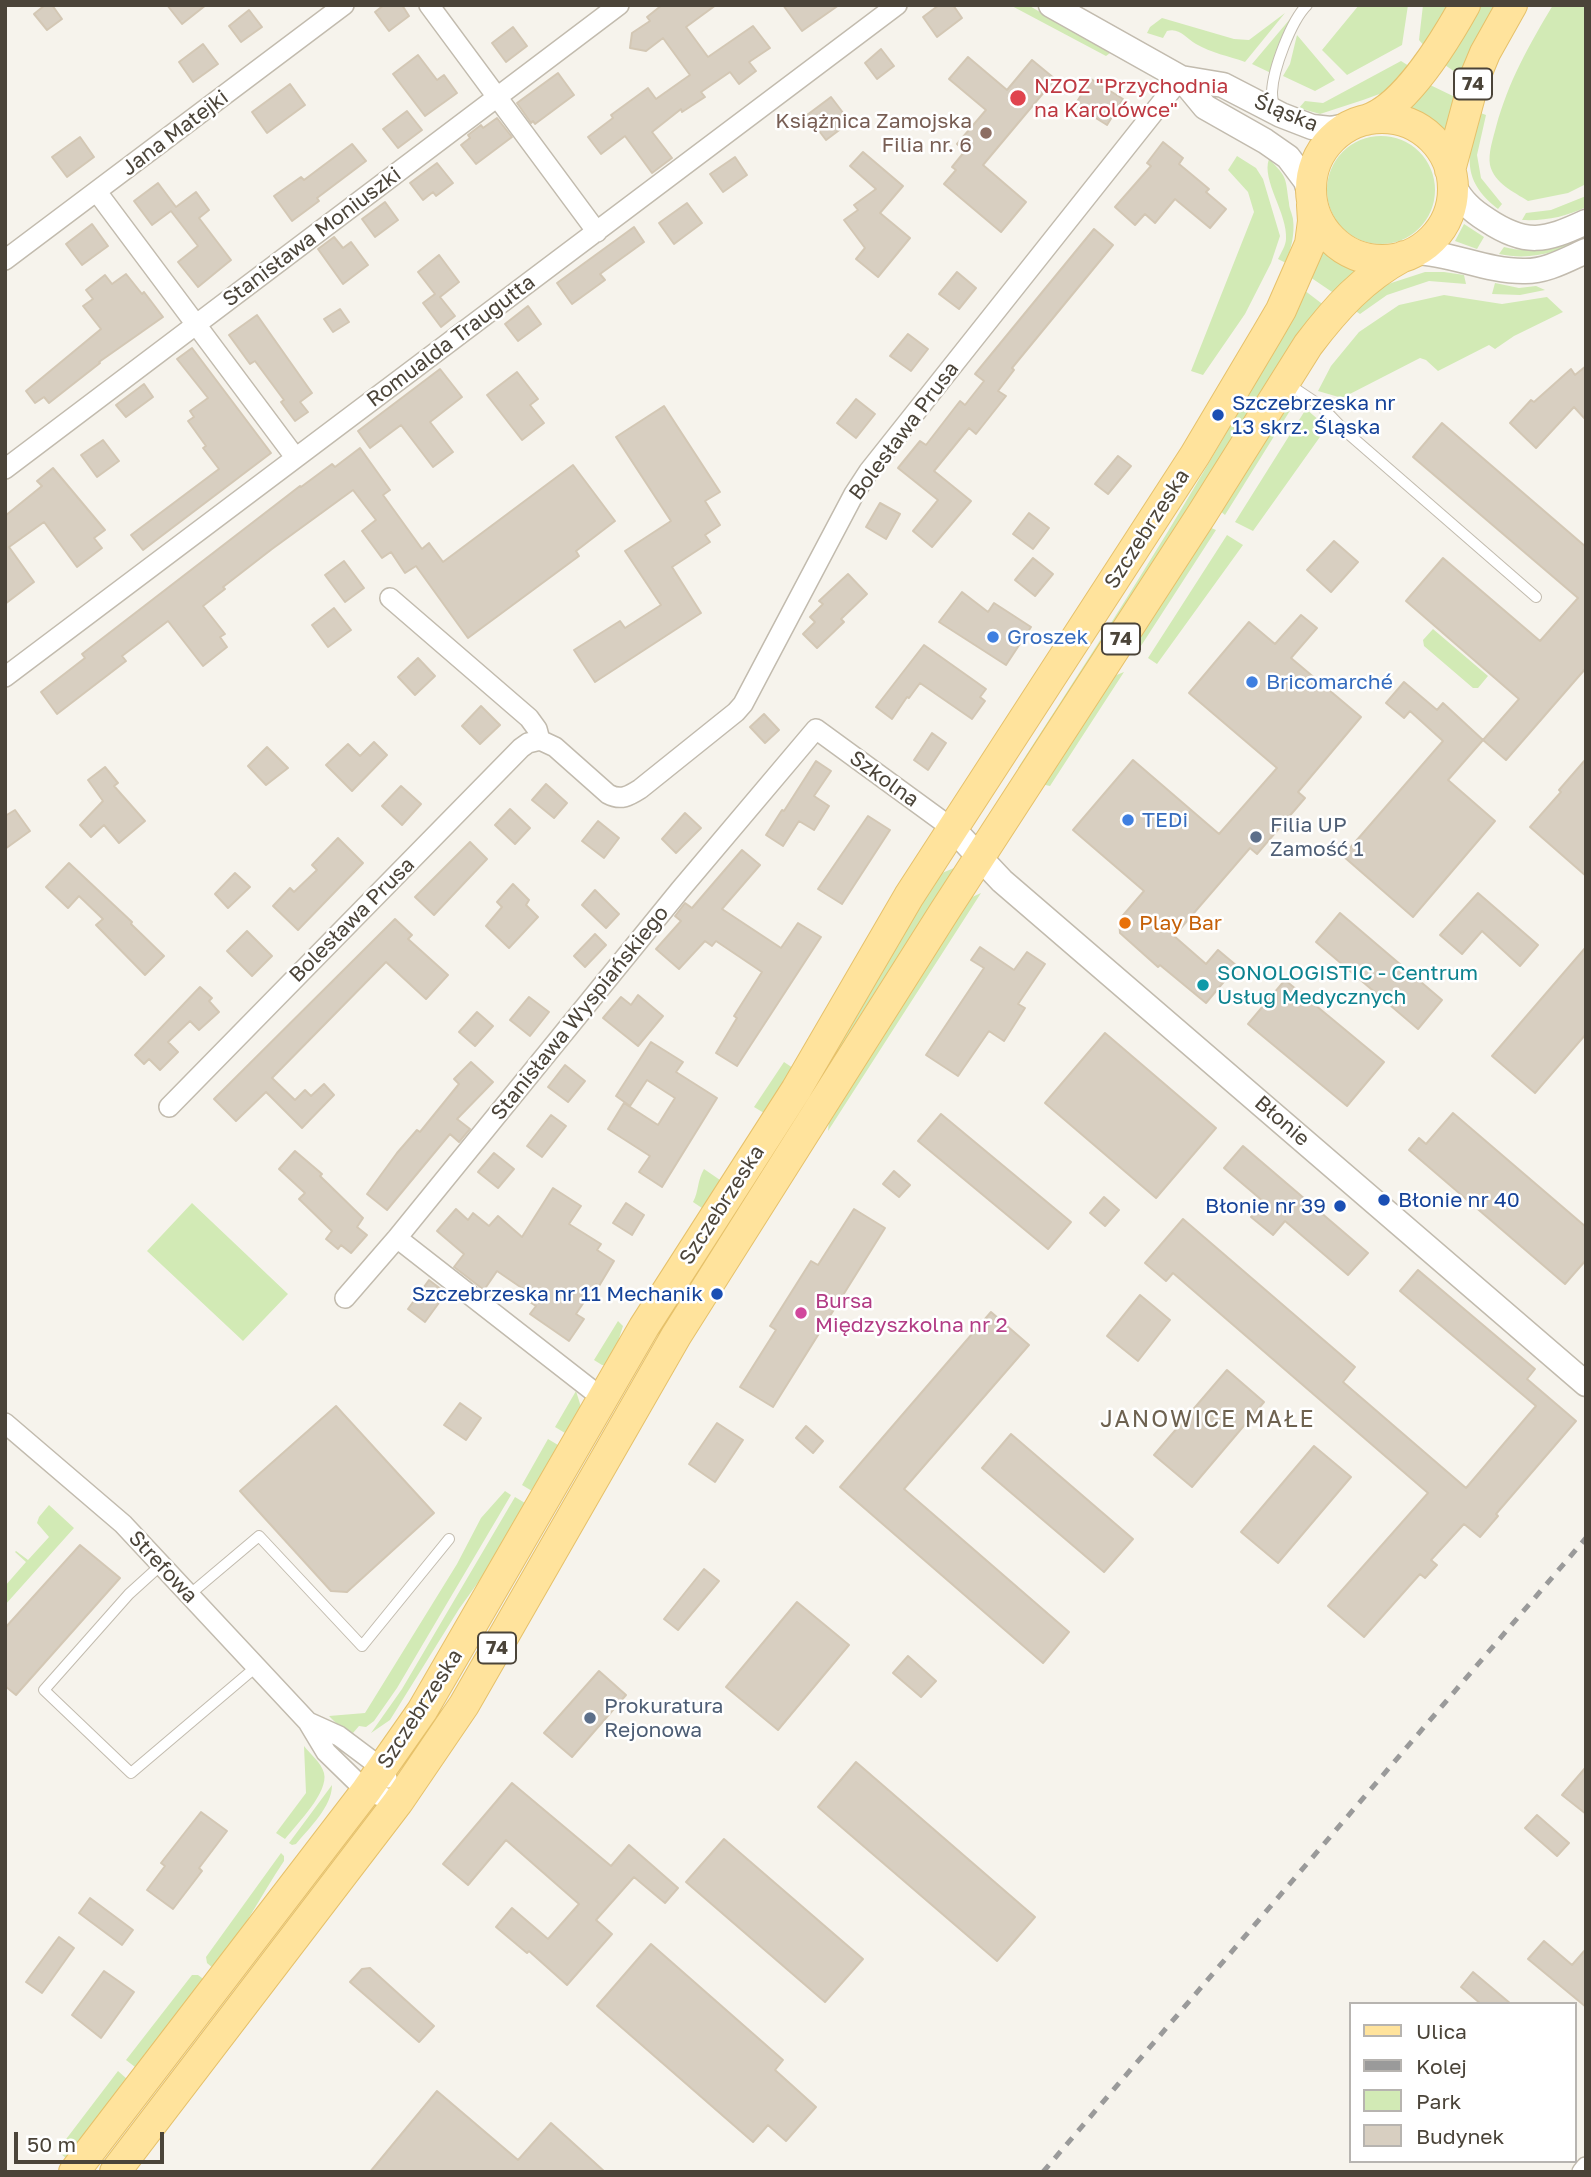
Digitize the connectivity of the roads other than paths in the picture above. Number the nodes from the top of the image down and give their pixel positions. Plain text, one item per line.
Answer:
1 (344, 5) edge
2 (429, 5) edge
3 (620, 5) edge
4 (897, 5) edge
5 (1051, 5) edge
6 (1307, 5) edge
7 (1465, 5) edge
8 (1512, 5) edge
9 (1181, 78) junction
10 (498, 98) junction
11 (1274, 112) junction
12 (1359, 122) junction
13 (1451, 177) junction
14 (97, 192) junction
15 (1312, 203) junction
16 (1586, 222) edge
17 (597, 232) junction
18 (1586, 251) edge
19 (1409, 254) junction
20 (5, 260) edge
21 (196, 324) junction
22 (1285, 382) junction
23 (295, 457) junction
24 (5, 469) edge
25 (1536, 597) dead end
26 (390, 598) dead end
27 (5, 677) edge
28 (816, 729) joint
29 (540, 740) junction
30 (953, 829) junction
31 (979, 858) junction
32 (169, 1107) dead end
33 (791, 1127) junction
34 (397, 1238) junction
35 (345, 1298) dead end
36 (1586, 1384) edge
37 (602, 1398) junction
38 (5, 1423) edge
39 (449, 1538) dead end
40 (533, 1552) junction
41 (161, 1565) junction
42 (189, 1595) junction
43 (256, 1667) junction
44 (450, 1696) junction
45 (308, 1722) junction
46 (374, 1780) junction
47 (398, 1802) junction
48 (1586, 2167) edge
49 (74, 2172) edge
50 (115, 2172) edge
51 (1582, 2172) edge

1 - 14 street, Jana Matejki
2 - 10 street
3 - 10 street, Stanisława Moniuszki
4 - 17 street, Romualda Traugutta
5 - 9 street, Śląska
6 - 11 lane
7 - 12 main road, 74
8 - 13 main road, 74
9 - 11 street, Śląska
9 - 15 street, Śląska
9 - 29 street, Bolesława Prusa
10 - 17 street
10 - 21 street, Stanisława Moniuszki
11 - 12 street, Śląska
12 - 13 main road
12 - 15 main road, 74
13 - 16 street
13 - 19 main road, 74
14 - 20 street, Jana Matejki
14 - 21 street
15 - 19 main road
15 - 30 main road, Szczebrzeska / 74
17 - 23 street, Romualda Traugutta
18 - 19 street
19 - 22 main road, Szczebrzeska / 74
21 - 23 street
21 - 24 street, Stanisława Moniuszki
22 - 25 lane
22 - 31 main road, Szczebrzeska / 74
23 - 27 street, Romualda Traugutta
26 - 29 street, Bolesława Prusa
28 - 30 street, Szkolna
28 - 34 street, Stanisława Wyspiańskiego
29 - 32 street, Bolesława Prusa
30 - 31 street, Błonie
30 - 33 main road, Szczebrzeska / 74
31 - 33 main road, Szczebrzeska / 74
31 - 36 street, Błonie
33 - 37 main road, Szczebrzeska / 74
33 - 40 main road, Szczebrzeska / 74
34 - 35 street, Stanisława Wyspiańskiego
34 - 37 street
37 - 40 main road, Szczebrzeska / 74
38 - 41 street, Strefowa
39 - 42 lane
40 - 44 main road, Szczebrzeska / 74
41 - 42 street, Strefowa
41 - 43 lane
42 - 43 street, Strefowa
43 - 45 street, Strefowa
44 - 46 main road, Szczebrzeska / 74
44 - 47 main road, Szczebrzeska / 74
45 - 46 street, Strefowa
45 - 46 street, Strefowa
46 - 47 street, Strefowa
46 - 49 main road, Szczebrzeska / 74
47 - 50 main road, Szczebrzeska / 74
48 - 51 street

